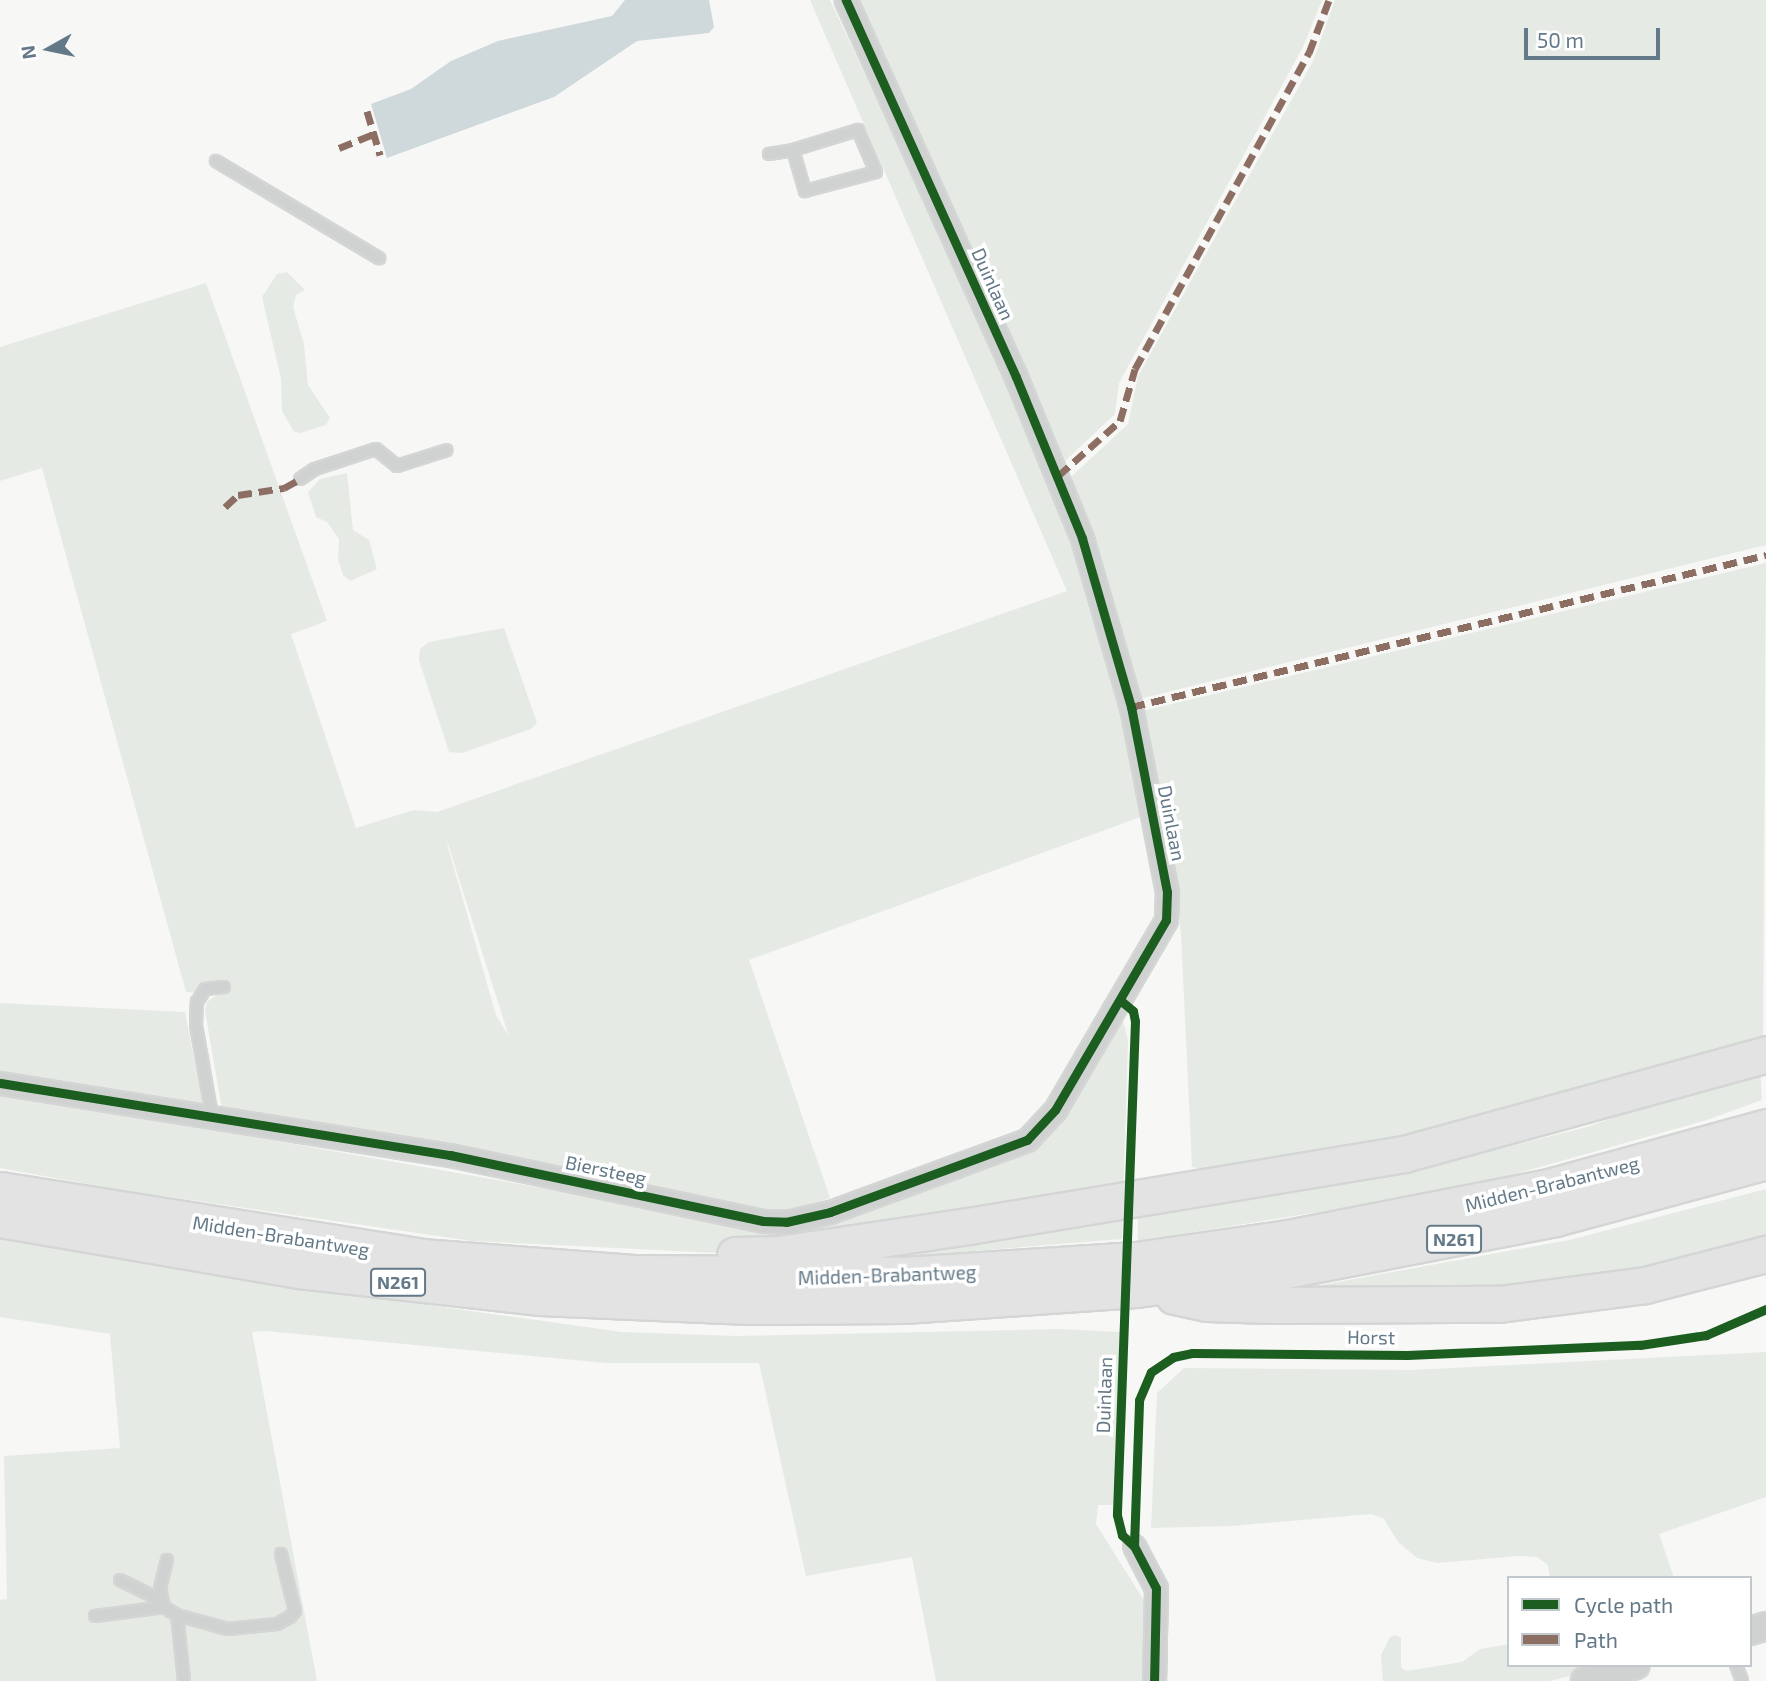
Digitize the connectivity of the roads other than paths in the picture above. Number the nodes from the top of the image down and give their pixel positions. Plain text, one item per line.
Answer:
1 (846, 0) edge
2 (793, 149) junction
3 (769, 154) dead end
4 (216, 161) dead end
5 (379, 258) dead end
6 (447, 450) dead end
7 (300, 480) dead end
8 (224, 987) dead end
9 (1121, 1000) joint
10 (1766, 1054) edge
11 (0, 1083) edge
12 (212, 1116) junction
13 (1766, 1127) edge
14 (1766, 1161) edge
15 (0, 1190) edge
16 (0, 1219) edge
17 (1766, 1254) edge
18 (522, 1266) junction
19 (1136, 1289) junction
20 (1134, 1546) dead end
21 (281, 1554) dead end
22 (167, 1560) dead end
23 (120, 1580) dead end
24 (164, 1607) junction
25 (177, 1615) junction
26 (95, 1616) dead end
27 (1630, 1667) edge
28 (184, 1681) edge
29 (1154, 1681) edge
30 (1585, 1681) edge

1 - 9 street, Duinlaan
2 - 2 lane
2 - 3 lane
4 - 5 lane
6 - 7 lane
8 - 12 lane
9 - 12 street, Biersteeg
10 - 18 highway, N261
11 - 12 street, Biersteeg
13 - 18 highway, Midden-Brabantweg / N261
14 - 19 highway, Midden-Brabantweg / N261
15 - 18 highway, Midden-Brabantweg / N261
16 - 19 highway, Midden-Brabantweg / N261
17 - 19 highway, N261
20 - 29 street
21 - 25 lane
22 - 24 lane
23 - 24 lane
24 - 25 lane
24 - 26 lane
25 - 28 lane
27 - 30 street

